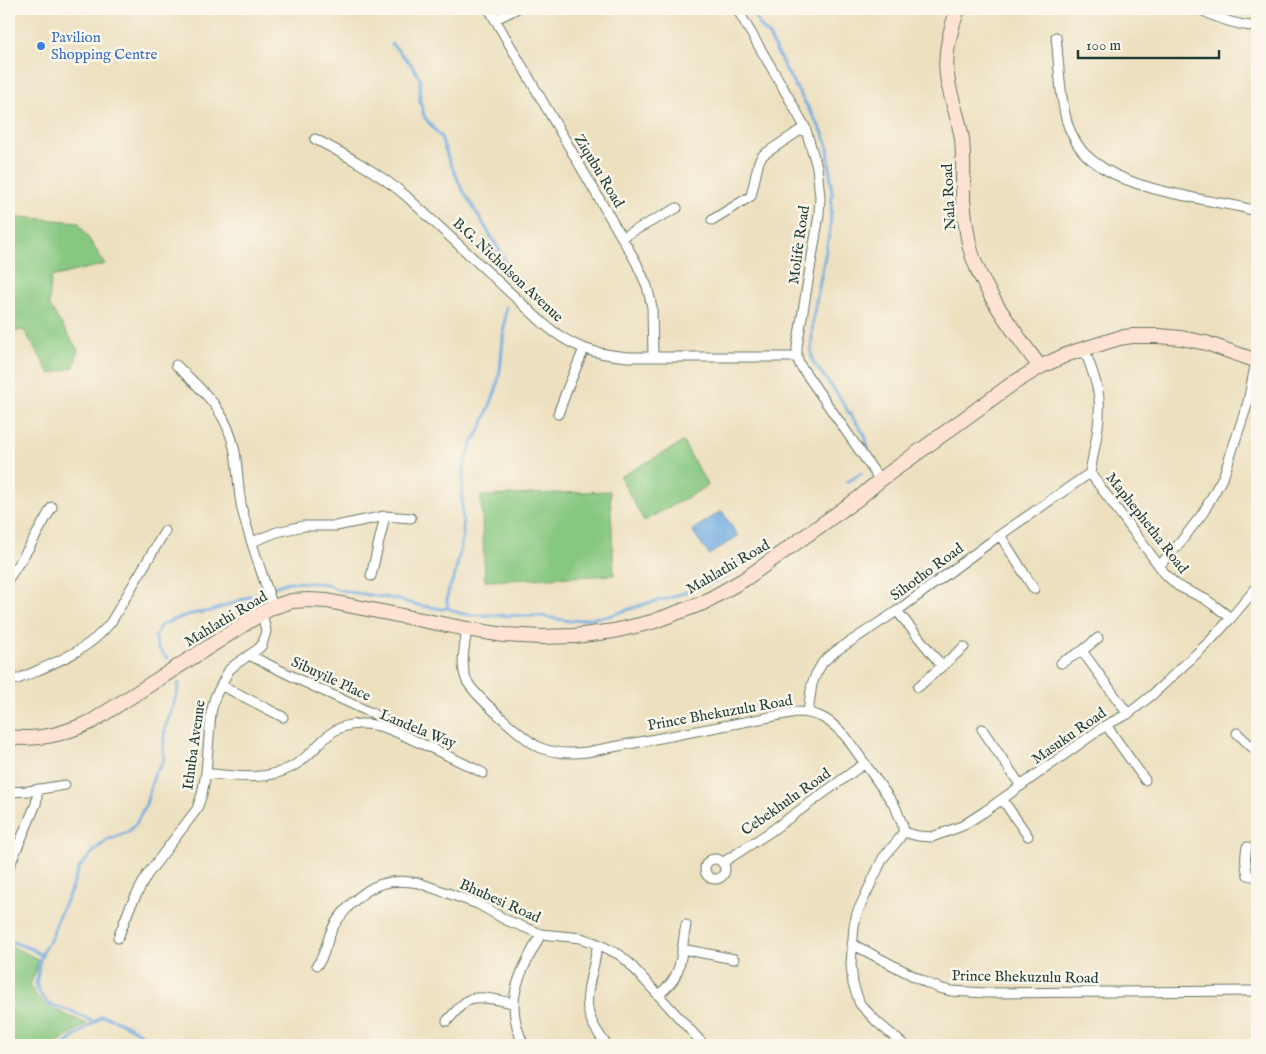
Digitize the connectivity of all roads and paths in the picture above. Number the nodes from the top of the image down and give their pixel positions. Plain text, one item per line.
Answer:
1 (489, 9) edge
2 (516, 9) edge
3 (737, 9) edge
4 (958, 9) edge
5 (1198, 9) edge
6 (496, 19) junction
7 (1257, 27) edge
8 (1056, 37) dead end
9 (805, 127) junction
10 (315, 139) dead end
11 (677, 208) dead end
12 (1257, 212) edge
13 (712, 220) dead end
14 (622, 236) junction
15 (584, 349) junction
16 (1084, 349) junction
17 (653, 357) junction
18 (797, 357) junction
19 (1257, 361) edge
20 (176, 365) dead end
21 (1040, 367) junction
22 (558, 414) dead end
23 (1090, 473) junction
24 (880, 480) junction
25 (52, 508) dead end
26 (385, 516) junction
27 (410, 518) dead end
28 (165, 531) dead end
29 (1000, 535) junction
30 (252, 542) junction
31 (1159, 566) junction
32 (371, 576) dead end
33 (9, 578) edge
34 (1257, 587) edge
35 (1034, 588) dead end
36 (268, 610) junction
37 (897, 611) junction
38 (1231, 618) junction
39 (467, 629) junction
40 (1098, 638) dead end
41 (964, 647) dead end
42 (1082, 650) junction
43 (250, 656) junction
44 (1061, 663) dead end
45 (942, 666) junction
46 (9, 681) edge
47 (221, 685) junction
48 (918, 687) dead end
49 (808, 712) junction
50 (1128, 714) junction
51 (283, 717) dead end
52 (1106, 725) junction
53 (982, 729) dead end
54 (396, 733) junction
55 (1237, 733) dead end
56 (9, 737) edge
57 (1257, 750) edge
58 (865, 763) junction
59 (206, 773) junction
60 (483, 773) dead end
61 (1145, 780) dead end
62 (65, 785) dead end
63 (1021, 786) junction
64 (38, 789) junction
65 (9, 792) edge
66 (1002, 799) junction
67 (903, 832) junction
68 (1028, 836) dead end
69 (1247, 847) dead end
70 (722, 863) dead end
71 (9, 867) edge
72 (1257, 877) edge
73 (686, 925) dead end
74 (541, 934) junction
75 (118, 938) dead end
76 (598, 944) junction
77 (852, 944) junction
78 (682, 949) junction
79 (734, 959) dead end
80 (317, 965) dead end
81 (1257, 991) edge
82 (659, 995) junction
83 (513, 1003) junction
84 (447, 1021) dead end
85 (524, 1045) edge
86 (607, 1045) edge
87 (704, 1045) edge
88 (904, 1045) edge

1 - 6 street, Ziqubu Road
2 - 6 street
3 - 9 street, Molife Road
4 - 21 street, Nala Road
5 - 7 street
6 - 14 street, Ziqubu Road
8 - 12 street
9 - 13 street
9 - 18 street, Molife Road
10 - 15 street, B.G. Nicholson Avenue
11 - 14 street
14 - 17 street, Ziqubu Road
15 - 17 street, B.G. Nicholson Avenue
15 - 22 street
16 - 19 street, Mahlathi Road
16 - 21 street, Mahlathi Road
16 - 23 street, Maphephetha Road
17 - 18 street, B.G. Nicholson Avenue
18 - 24 street
19 - 31 street
20 - 30 street, Ithuba Avenue
21 - 24 street, Mahlathi Road
23 - 29 street, Sihotho Road
23 - 31 street, Maphephetha Road
24 - 39 street, Mahlathi Road
25 - 33 street
26 - 27 street
26 - 30 street
26 - 32 street
28 - 46 street
29 - 35 street
29 - 37 street, Sihotho Road
30 - 36 street, Ithuba Avenue
31 - 38 street, Maphephetha Road
34 - 38 street
36 - 39 street, Mahlathi Road
36 - 43 street, Ithuba Avenue
36 - 56 street, Mahlathi Road
37 - 45 street
37 - 49 street, Sihotho Road
38 - 50 street, Masuku Road
39 - 49 street, Prince Bhekuzulu Road
40 - 42 street
41 - 45 street
42 - 44 street
42 - 50 street
43 - 47 street, Ithuba Avenue
43 - 54 street, Sibuyile Place
45 - 48 street
47 - 51 street
47 - 59 street, Ithuba Avenue
49 - 58 street, Prince Bhekuzulu Road
50 - 52 street, Masuku Road
52 - 61 street
52 - 63 street, Masuku Road
53 - 63 street
54 - 59 street, Landela Way
54 - 60 street, Landela Way
55 - 57 street
58 - 67 street, Prince Bhekuzulu Road
58 - 70 street, Cebekhulu Road
59 - 75 street, Ithuba Avenue
62 - 64 street
63 - 66 street, Masuku Road
64 - 65 street
64 - 71 street
66 - 67 street, Masuku Road
66 - 68 street
67 - 77 street
69 - 72 street
73 - 78 street
74 - 76 street, Bhubesi Road
74 - 80 street, Bhubesi Road
74 - 83 street
76 - 82 street, Bhubesi Road
76 - 86 street
77 - 81 street, Prince Bhekuzulu Road
77 - 88 street
78 - 79 street
78 - 82 street
82 - 87 street, Bhubesi Road
83 - 84 street
83 - 85 street

